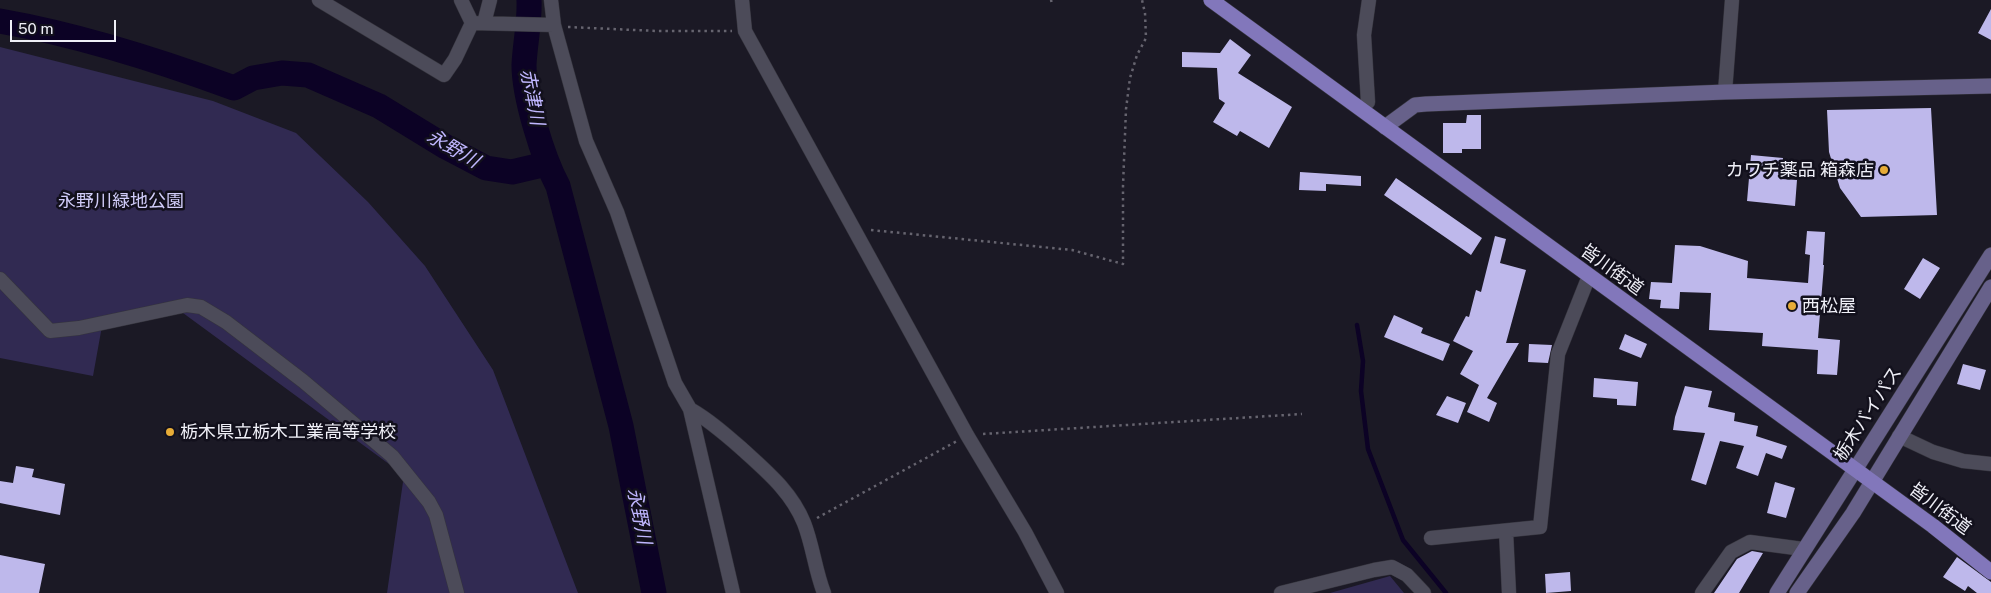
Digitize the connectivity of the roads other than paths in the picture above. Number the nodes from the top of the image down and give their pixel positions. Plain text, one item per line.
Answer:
1 (319, 0) edge
2 (460, 0) edge
3 (490, 0) edge
4 (551, 0) edge
5 (742, 0) edge
6 (1211, 0) edge
7 (1369, 0) edge
8 (1732, 0) edge
9 (478, 23) junction
10 (551, 25) junction
11 (1991, 86) edge
12 (1725, 92) junction
13 (1361, 109) junction
14 (1385, 127) junction
15 (1991, 255) edge
16 (1589, 276) junction
17 (0, 279) edge
18 (1991, 287) edge
19 (690, 409) junction
20 (1899, 436) junction
21 (1991, 464) edge
22 (1854, 469) junction
23 (1872, 482) junction
24 (1506, 530) junction
25 (1431, 538) dead end
26 (1803, 550) junction
27 (1991, 572) edge
28 (458, 593) edge
29 (733, 593) edge
30 (824, 593) edge
31 (1057, 593) edge
32 (1281, 593) edge
33 (1424, 593) edge
34 (1509, 593) edge
35 (1702, 593) edge
36 (1777, 593) edge
37 (1797, 593) edge

1 - 9 street
2 - 9 street
3 - 9 street
4 - 10 street
5 - 31 street
6 - 13 main road, 皆川街道
7 - 13 street
8 - 12 street
9 - 10 street
10 - 19 street
11 - 12 main road
12 - 14 main road
13 - 14 main road, 皆川街道
14 - 16 main road, 皆川街道
15 - 22 main road, 栃木バイパス
16 - 22 main road, 皆川街道
16 - 24 street
17 - 28 street
18 - 20 main road, 栃木バイパス
19 - 29 street
19 - 30 street
20 - 21 street
20 - 23 main road, 栃木バイパス
22 - 23 main road, 皆川街道
22 - 26 main road, 栃木バイパス
23 - 27 main road, 皆川街道
23 - 37 main road, 栃木バイパス
24 - 25 street
24 - 34 street
26 - 35 street
26 - 36 main road, 栃木バイパス
32 - 33 street

